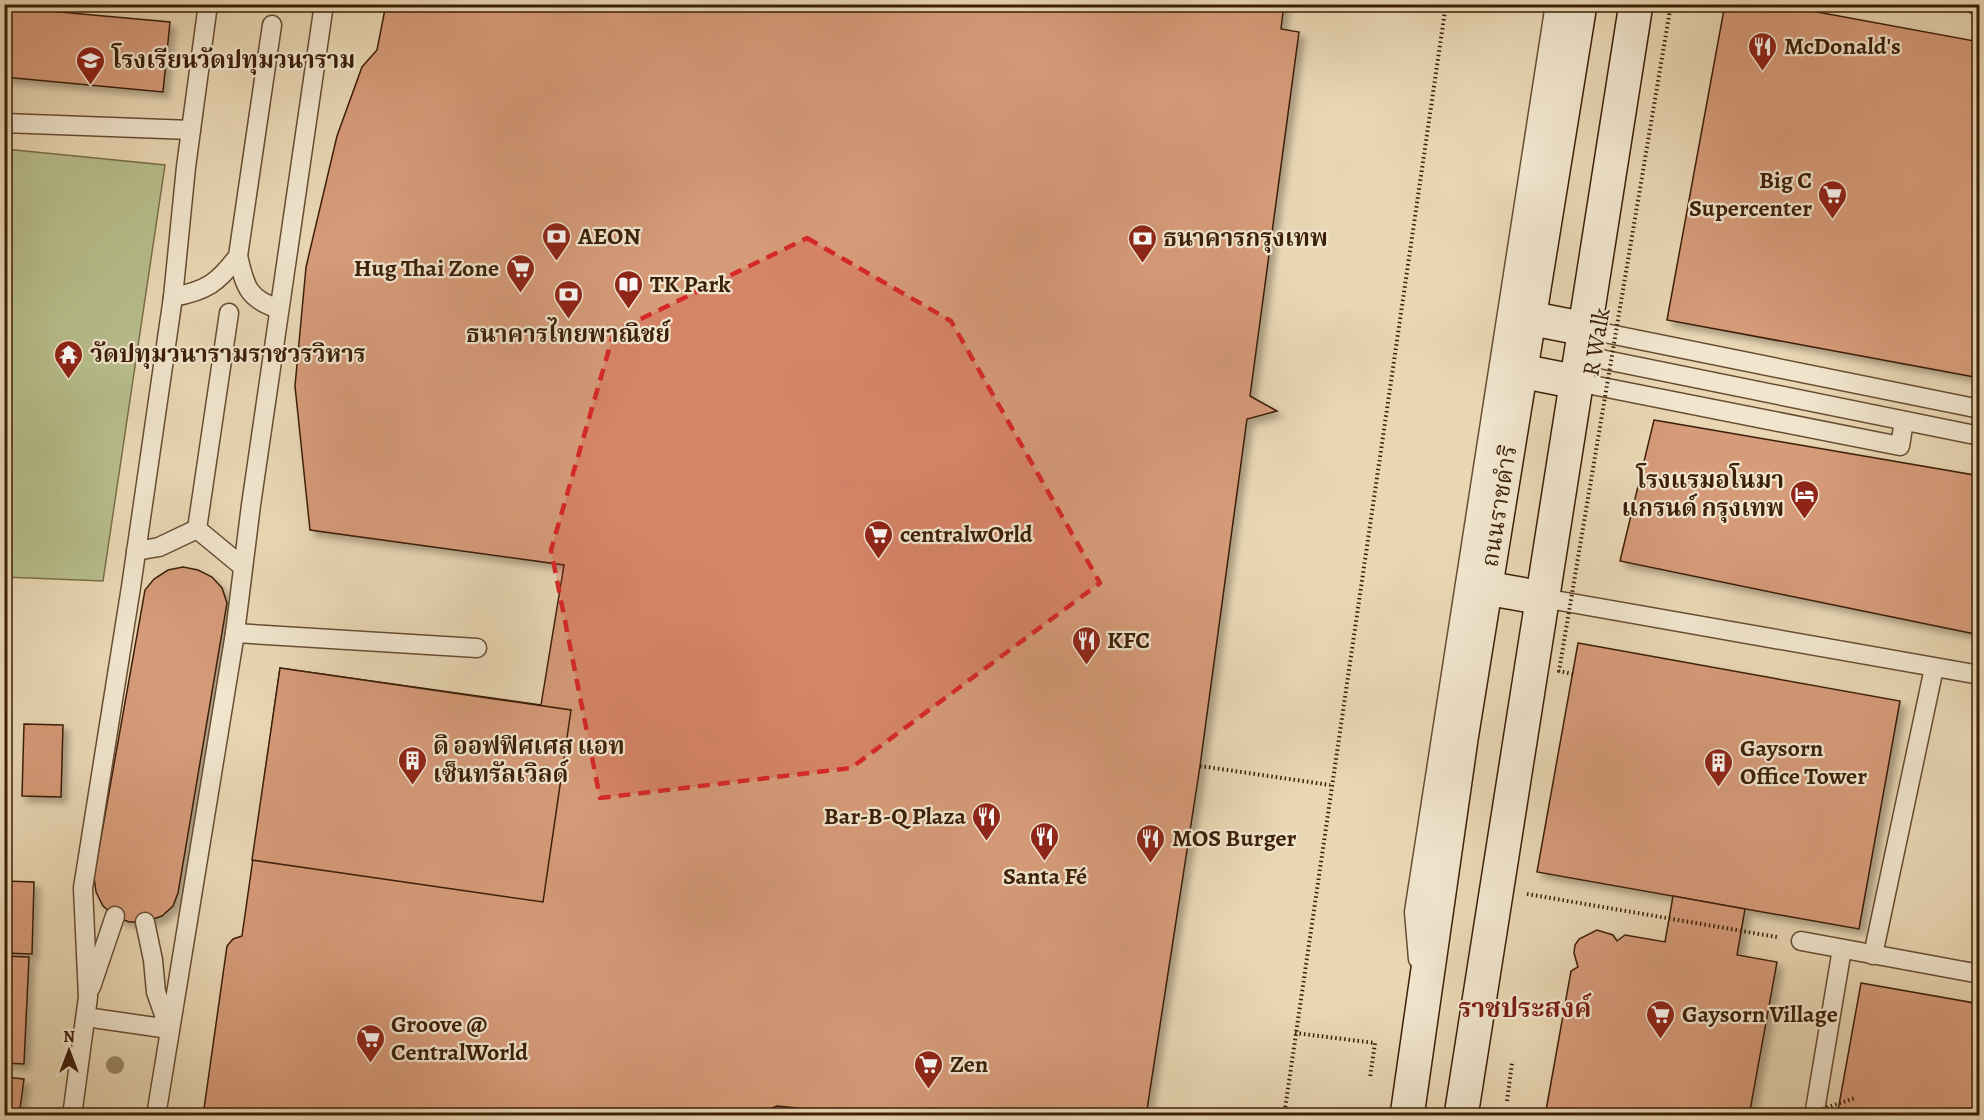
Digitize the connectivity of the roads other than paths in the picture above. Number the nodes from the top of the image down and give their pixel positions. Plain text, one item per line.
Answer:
1 (208, 4) edge
2 (324, 4) edge
3 (1555, 4) edge
4 (1580, 4) edge
5 (1636, 4) edge
6 (1648, 4) edge
7 (1974, 4) edge
8 (1980, 6) edge
9 (272, 25) dead end
10 (4, 123) edge
11 (191, 130) junction
12 (238, 256) junction
13 (173, 297) junction
14 (279, 309) junction
15 (229, 313) dead end
16 (1529, 318) junction
17 (1586, 356) junction
18 (1521, 371) junction
19 (1980, 409) edge
20 (1904, 421) junction
21 (1980, 436) edge
22 (197, 529) junction
23 (136, 551) junction
24 (243, 567) junction
25 (1486, 588) junction
26 (1548, 599) junction
27 (235, 633) junction
28 (477, 648) dead end
29 (1934, 668) junction
30 (1980, 675) edge
31 (115, 916) dead end
32 (145, 922) dead end
33 (1801, 941) road end
34 (1842, 950) junction
35 (1872, 955) junction
36 (1980, 974) edge
37 (88, 997) junction
38 (1423, 1008) junction
39 (86, 1017) junction
40 (169, 1029) junction
41 (72, 1116) edge
42 (156, 1116) edge
43 (1407, 1116) edge
44 (1461, 1116) edge
45 (1814, 1116) edge

1 - 11 lane
2 - 14 lane
3 - 38 lane, ถนนราชดำริ
4 - 16 main road, ถนนราชดำริ
5 - 17 main road
6 - 17 lane
7 - 8 lane
9 - 12 lane
10 - 11 lane
11 - 13 lane
12 - 13 lane
12 - 14 lane
13 - 23 lane
14 - 24 lane
15 - 22 lane
16 - 17 main road
16 - 18 main road, ถนนราชดำริ
17 - 18 main road
17 - 19 lane
17 - 20 lane
17 - 20 lane
17 - 26 main road
18 - 25 main road, ถนนราชดำริ
20 - 21 lane
22 - 23 lane
22 - 24 lane
23 - 37 lane
24 - 27 lane
25 - 26 main road
25 - 38 main road, ถนนราชดำริ
26 - 29 lane
26 - 44 main road
27 - 28 lane
27 - 40 lane
29 - 30 lane
29 - 35 lane
31 - 37 lane
32 - 40 lane
33 - 34 lane
34 - 35 lane
34 - 45 lane
35 - 36 lane
37 - 39 lane
38 - 43 main road, ถนนราชดำริ
39 - 40 lane
39 - 41 lane
40 - 42 lane

